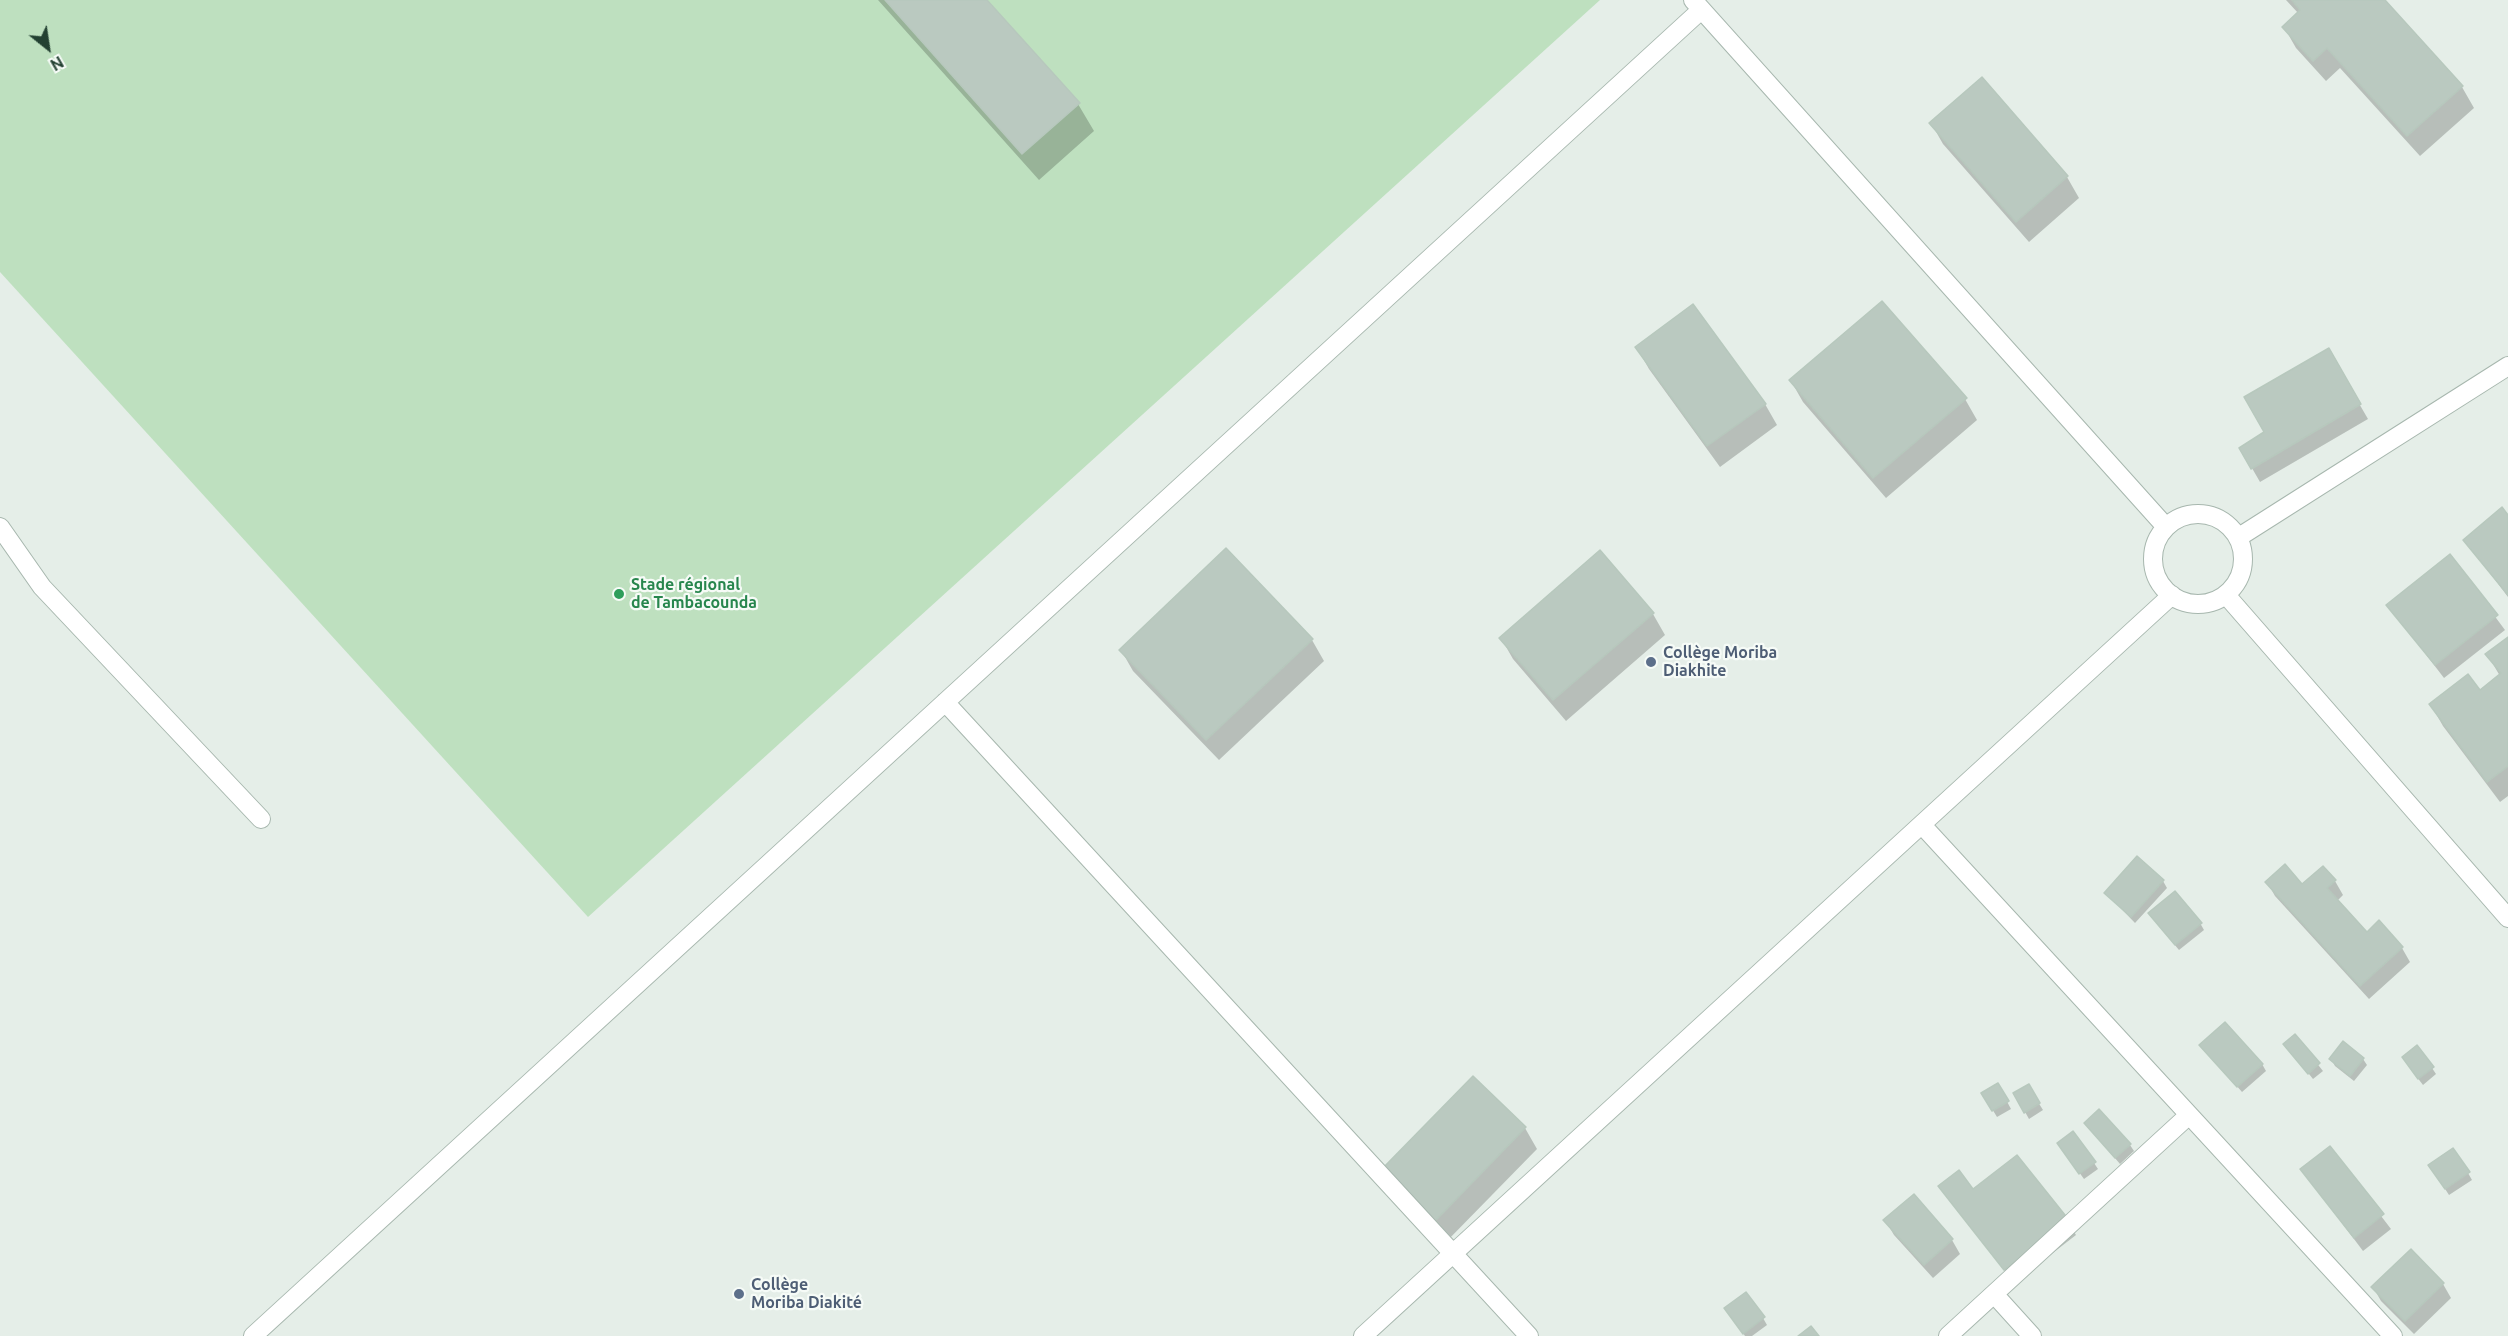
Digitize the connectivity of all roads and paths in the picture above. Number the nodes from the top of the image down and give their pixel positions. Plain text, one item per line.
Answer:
1 (1697, 5) edge
2 (2508, 366) edge
3 (0, 527) edge
4 (2166, 527) junction
5 (2239, 537) junction
6 (2172, 595) junction
7 (2226, 595) junction
8 (945, 702) junction
9 (261, 819) dead end
10 (1922, 825) junction
11 (2506, 911) edge
12 (2189, 1115) junction
13 (1453, 1254) junction
14 (1994, 1294) junction
15 (253, 1336) edge
16 (1363, 1336) edge
17 (1528, 1336) edge
18 (1948, 1336) edge
19 (2032, 1336) edge
20 (2393, 1336) edge

1 - 4 street
1 - 8 street
2 - 5 street
3 - 9 street
4 - 5 street
4 - 6 street
5 - 7 street
6 - 7 street
6 - 10 street
7 - 11 street
8 - 13 street
8 - 15 street
10 - 12 street
10 - 13 street
12 - 14 street
12 - 20 street
13 - 16 street
13 - 17 street
14 - 18 street
14 - 19 street

